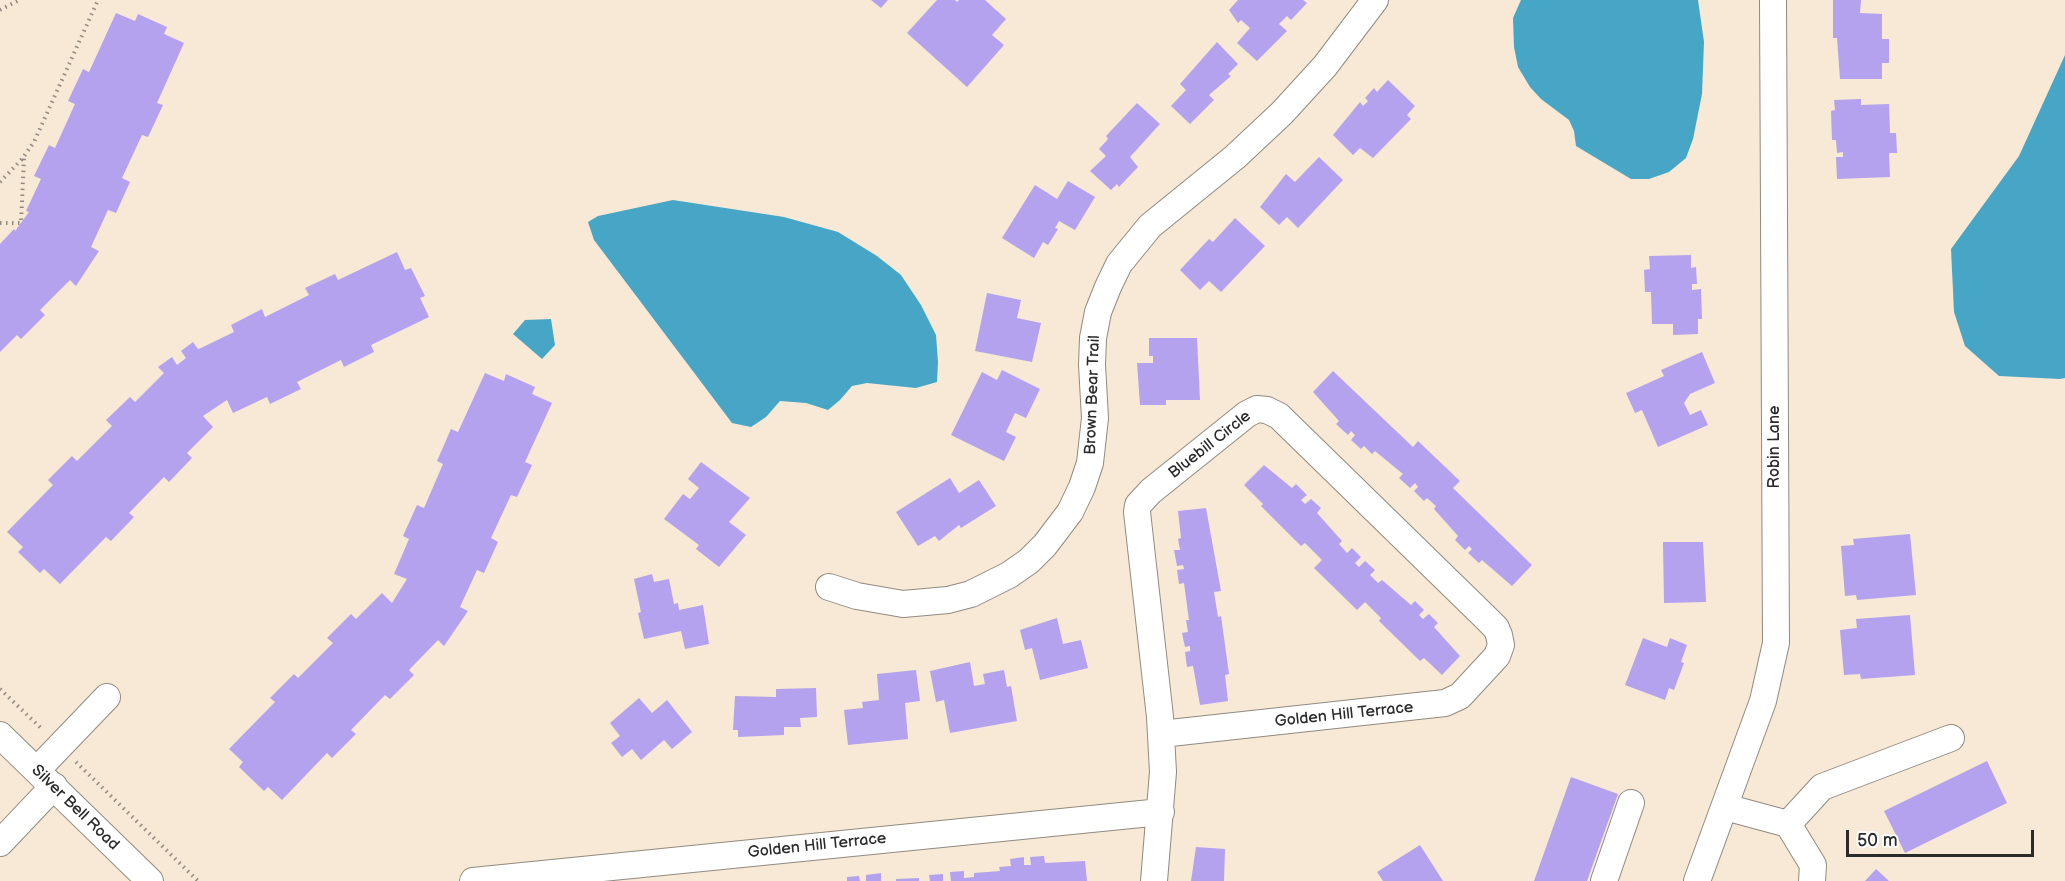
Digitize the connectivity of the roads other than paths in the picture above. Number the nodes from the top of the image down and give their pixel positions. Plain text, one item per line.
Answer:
1 (1375, 0) edge
2 (1773, 0) edge
3 (829, 587) dead end
4 (1501, 645) joint
5 (107, 697) dead end
6 (1161, 734) junction
7 (0, 735) edge
8 (1951, 738) dead end
9 (45, 778) junction
10 (1631, 803) dead end
11 (1725, 807) junction
12 (1161, 813) junction
13 (1788, 824) junction
14 (0, 843) edge
15 (150, 881) edge
16 (473, 881) edge
17 (1154, 881) edge
18 (1604, 881) edge
19 (1697, 881) edge
20 (1812, 881) edge

1 - 3 street, Brown Bear Trail
2 - 11 street, Robin Lane
4 - 6 street, Golden Hill Terrace
4 - 6 street, Bluebill Circle
5 - 9 street
6 - 12 street, Bluebill Circle
7 - 9 street, Silver Bell Road
8 - 13 street
9 - 14 street
9 - 15 street, Silver Bell Road
10 - 18 street
11 - 13 street
11 - 19 street, Robin Lane
12 - 16 street, Golden Hill Terrace
12 - 17 street, Bluebill Circle
13 - 20 street

